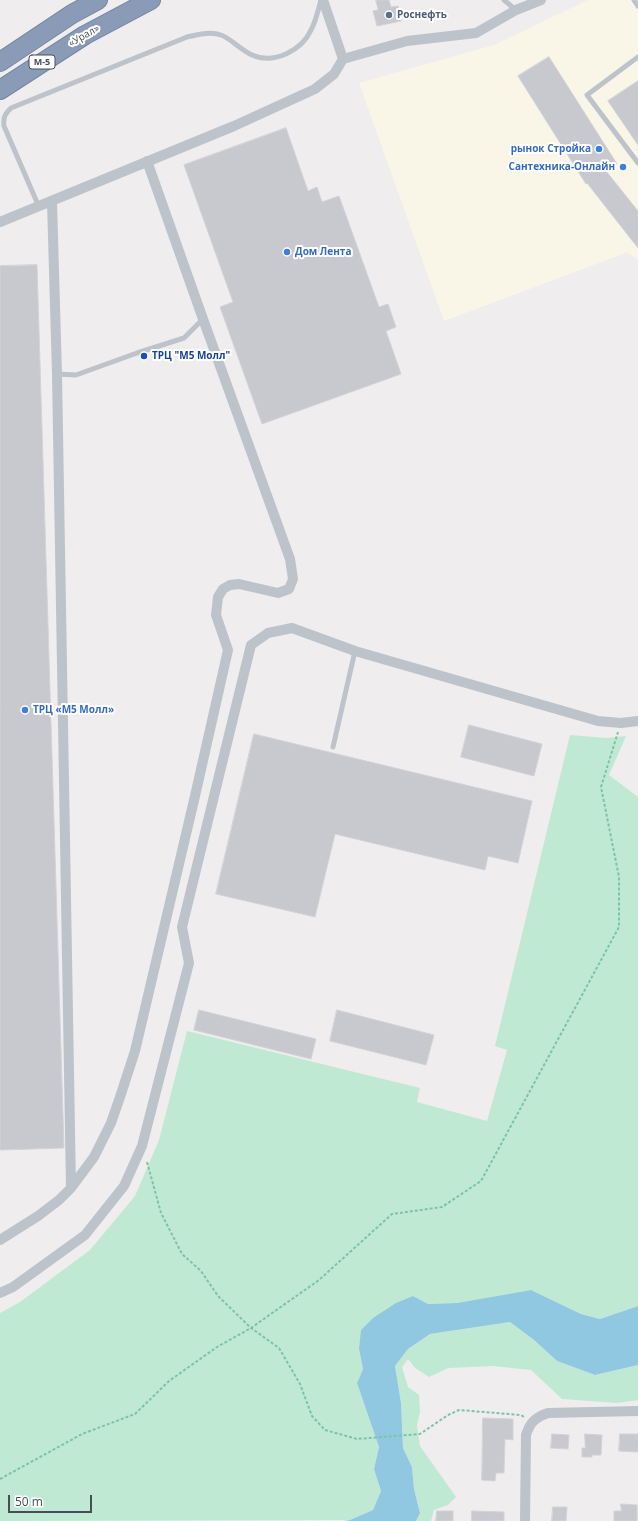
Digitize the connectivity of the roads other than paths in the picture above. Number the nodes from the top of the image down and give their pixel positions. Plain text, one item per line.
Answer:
1 (98, 0) edge
2 (151, 0) edge
3 (322, 0) edge
4 (504, 0) edge
5 (541, 0) edge
6 (634, 0) edge
7 (638, 6) edge
8 (516, 10) junction
9 (638, 57) edge
10 (343, 58) junction
11 (0, 62) edge
12 (0, 90) edge
13 (147, 161) junction
14 (638, 162) edge
15 (52, 202) junction
16 (39, 207) junction
17 (0, 222) edge
18 (202, 319) junction
19 (57, 374) junction
20 (355, 651) junction
21 (638, 720) edge
22 (333, 747) dead end
23 (70, 1188) junction
24 (0, 1240) edge
25 (0, 1293) edge
26 (638, 1411) edge
27 (525, 1521) edge

1 - 11 highway, М-5
2 - 12 highway, «Урал» / М-5
3 - 10 street
3 - 16 lane
4 - 8 lane
5 - 8 street
6 - 7 lane
8 - 10 street
9 - 14 lane
10 - 13 street
13 - 15 street
13 - 18 street
15 - 16 street
15 - 19 street
16 - 17 street
18 - 19 lane
18 - 23 street
19 - 23 street
20 - 21 street
20 - 22 lane
20 - 25 street
23 - 24 street
26 - 27 street

